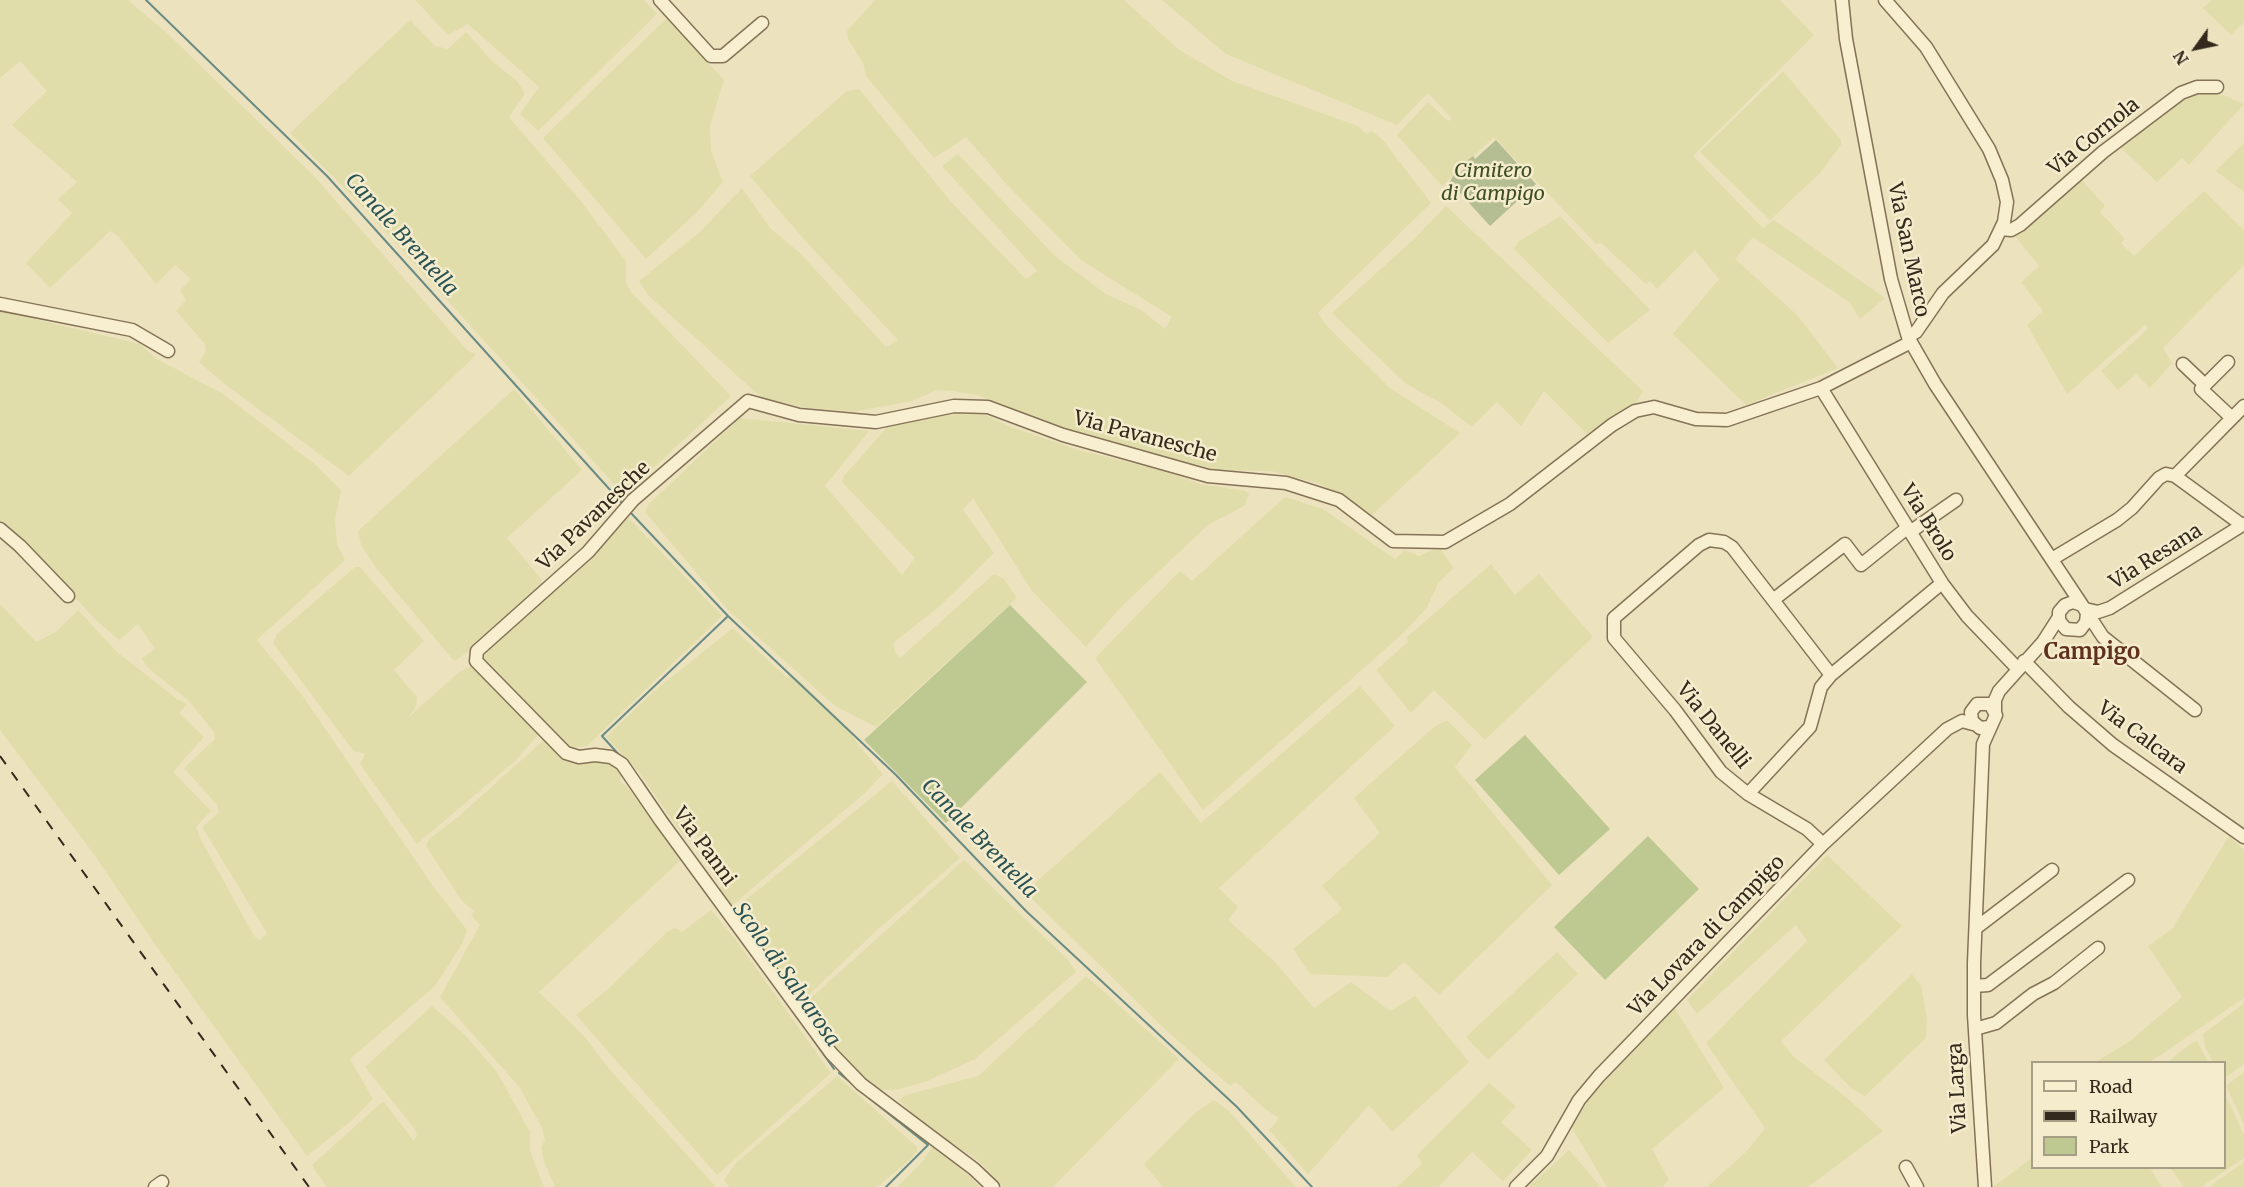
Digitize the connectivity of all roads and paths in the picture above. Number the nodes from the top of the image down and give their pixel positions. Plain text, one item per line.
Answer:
1 (660, 0) edge
2 (1842, 0) edge
3 (1885, 0) edge
4 (762, 23) dead end
5 (2217, 87) dead end
6 (2001, 229) junction
7 (0, 304) edge
8 (1910, 339) junction
9 (168, 351) dead end
10 (2228, 362) dead end
11 (2183, 364) dead end
12 (2205, 386) junction
13 (1821, 388) junction
14 (2244, 406) edge
15 (2232, 418) junction
16 (2175, 476) junction
17 (1956, 500) dead end
18 (2243, 525) edge
19 (0, 529) edge
20 (1909, 530) junction
21 (2052, 559) junction
22 (2061, 574) junction
23 (1942, 583) junction
24 (68, 596) dead end
25 (1773, 600) junction
26 (2060, 612) junction
27 (2083, 619) junction
28 (2040, 645) junction
29 (474, 656) joint
30 (2018, 667) junction
31 (1831, 675) junction
32 (1975, 706) junction
33 (2195, 710) dead end
34 (1995, 712) junction
35 (1980, 726) junction
36 (1947, 729) junction
37 (1748, 794) junction
38 (2244, 837) edge
39 (1822, 844) junction
40 (2052, 870) dead end
41 (2128, 880) dead end
42 (1976, 928) junction
43 (2098, 948) dead end
44 (1974, 986) junction
45 (1975, 1029) junction
46 (1906, 1167) dead end
47 (993, 1187) edge
48 (1516, 1187) edge
49 (1917, 1187) edge
50 (1985, 1187) edge

1 - 4 street
2 - 8 street, Via San Marco
3 - 6 street
5 - 6 street, Via Cornola
6 - 8 street
7 - 9 street
8 - 13 street, Via Pavanesche
8 - 21 street, Via San Marco
10 - 12 street
11 - 12 street
12 - 15 street
13 - 20 street, Via Brolo
13 - 29 street, Via Pavanesche
14 - 15 street
15 - 16 street
16 - 18 street
16 - 21 street
17 - 20 street
18 - 27 street, Via Resana
19 - 24 street
20 - 23 street, Via Brolo
20 - 25 street
21 - 22 street, Via San Marco
22 - 26 street, Via San Marco
22 - 27 street, Via San Marco
23 - 30 street, Via Brolo
23 - 31 street
25 - 31 street
25 - 37 street, Via Danelli
26 - 27 street
26 - 27 street
26 - 28 street, Via Lovara di Campigo
27 - 28 street, Via Lovara di Campigo
27 - 33 street
28 - 30 street, Via Lovara di Campigo
29 - 47 street, Via Panni
30 - 32 street, Via Lovara di Campigo
30 - 34 street, Via Lovara di Campigo
30 - 38 street, Via Calcara
31 - 37 street
32 - 34 street
32 - 35 street
32 - 36 street, Via Lovara di Campigo
34 - 35 street
35 - 36 street, Via Lovara di Campigo
35 - 42 street, Via Larga
36 - 39 street, Via Lovara di Campigo
37 - 39 street, Via Danelli
39 - 48 street, Via Lovara di Campigo
40 - 42 street
41 - 44 street
42 - 44 street, Via Larga
43 - 45 street
44 - 45 street, Via Larga
45 - 50 street, Via Larga
46 - 49 street

